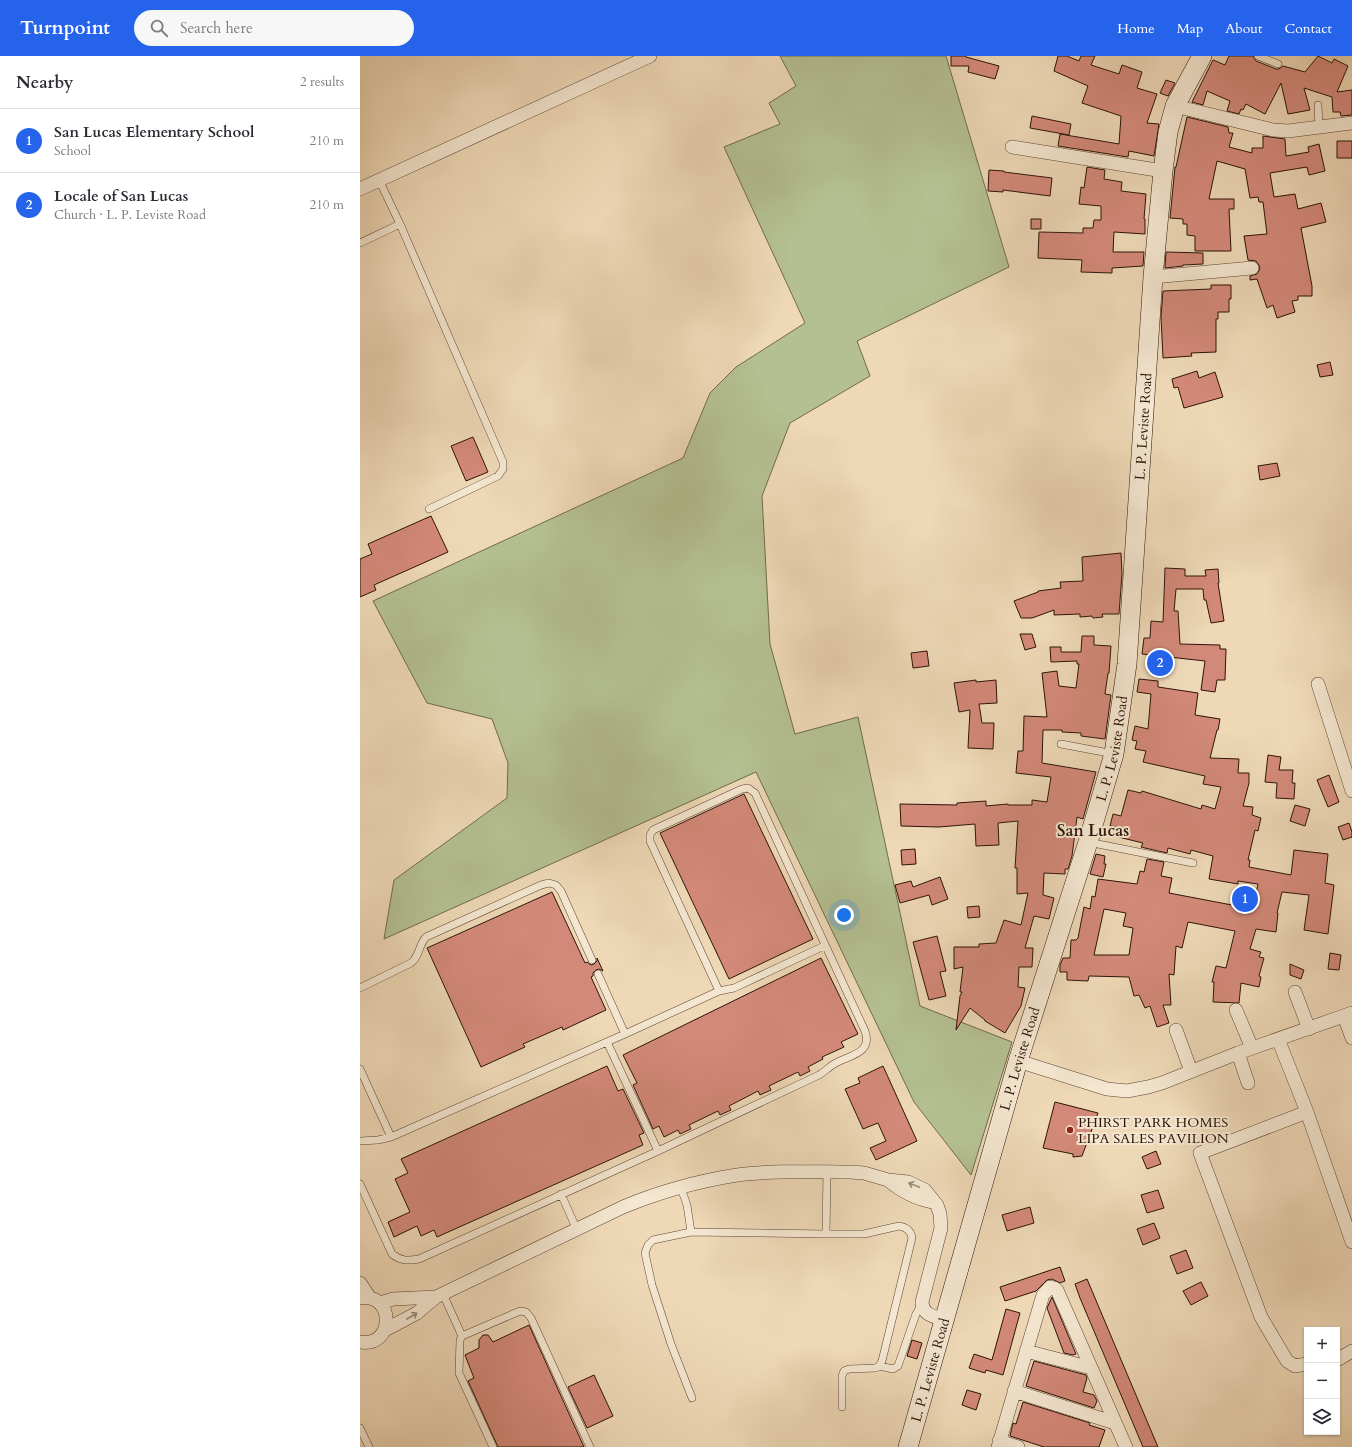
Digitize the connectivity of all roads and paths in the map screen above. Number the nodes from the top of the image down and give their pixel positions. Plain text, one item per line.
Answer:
1 (650, 56) edge
2 (1202, 56) edge
3 (1258, 56) edge
4 (1278, 64) dead end
5 (1318, 105) dead end
6 (1175, 106) junction
7 (1352, 123) edge
8 (1319, 127) junction
9 (1012, 147) dead end
10 (1163, 171) junction
11 (379, 180) junction
12 (360, 189) edge
13 (400, 224) junction
14 (360, 243) edge
15 (1252, 268) dead end
16 (1153, 277) junction
17 (429, 509) dead end
18 (1318, 684) dead end
19 (1061, 744) dead end
20 (1114, 754) junction
21 (1352, 791) edge
22 (1088, 842) junction
23 (1193, 862) dead end
24 (824, 946) junction
25 (592, 960) dead end
26 (598, 974) dead end
27 (360, 988) edge
28 (719, 991) junction
29 (1296, 992) dead end
30 (1236, 1010) dead end
31 (1348, 1015) edge
32 (1309, 1029) junction
33 (1176, 1030) dead end
34 (625, 1034) junction
35 (1352, 1038) edge
36 (1278, 1039) junction
37 (607, 1042) junction
38 (1252, 1048) junction
39 (1238, 1053) junction
40 (1018, 1061) junction
41 (360, 1069) edge
42 (1191, 1071) junction
43 (1248, 1083) dead end
44 (1307, 1112) junction
45 (391, 1137) junction
46 (360, 1141) edge
47 (658, 1151) junction
48 (827, 1172) junction
49 (360, 1184) edge
50 (682, 1188) junction
51 (561, 1194) junction
52 (577, 1230) junction
53 (691, 1232) junction
54 (826, 1234) junction
55 (1352, 1242) edge
56 (360, 1283) edge
57 (439, 1296) junction
58 (370, 1300) edge
59 (922, 1308) junction
60 (945, 1320) junction
61 (385, 1330) junction
62 (462, 1336) junction
63 (360, 1342) edge
64 (1026, 1351) junction
65 (1352, 1351) edge
66 (1340, 1358) edge
67 (1304, 1364) edge
68 (879, 1366) junction
69 (1091, 1368) junction
70 (1014, 1391) junction
71 (692, 1398) dead end
72 (842, 1407) dead end
73 (1115, 1423) junction
74 (360, 1428) edge
75 (998, 1444) edge
76 (369, 1447) edge
77 (493, 1447) edge
78 (590, 1447) edge
79 (908, 1447) edge
80 (1018, 1447) edge
81 (1126, 1447) edge

1 - 11 street
2 - 6 main road, L. P. Leviste Road
3 - 4 lane
5 - 8 lane
6 - 8 street
6 - 10 main road, L. P. Leviste Road
7 - 8 street
9 - 10 street
10 - 16 main road, L. P. Leviste Road
11 - 12 street
11 - 13 lane
13 - 14 lane
13 - 17 lane
15 - 16 street
16 - 20 main road, L. P. Leviste Road
18 - 21 street
19 - 20 lane
20 - 22 main road, L. P. Leviste Road
22 - 23 lane
22 - 40 main road, L. P. Leviste Road
24 - 28 lane
24 - 28 lane
24 - 47 lane
25 - 27 lane
26 - 34 lane
28 - 34 lane
29 - 32 street
30 - 38 street
31 - 32 street
31 - 35 street
32 - 36 street
33 - 42 street
34 - 37 lane
36 - 38 street
36 - 44 street
37 - 45 lane
37 - 47 lane
38 - 39 street
39 - 42 street
39 - 43 street
40 - 42 street
40 - 60 main road, L. P. Leviste Road
41 - 45 lane
44 - 55 street
44 - 67 street
45 - 46 lane
47 - 51 lane
48 - 50 street
48 - 54 lane
48 - 59 street
49 - 51 lane
50 - 52 street
50 - 53 lane
51 - 52 lane
52 - 57 street
53 - 54 lane
53 - 71 lane
54 - 68 lane
56 - 58 street
57 - 58 street
61 -> 57 street
57 - 62 lane
58 - 61 street
59 - 60 street
59 - 68 lane
60 - 79 main road, L. P. Leviste Road
61 - 63 street
62 - 77 lane
62 - 78 lane
64 - 69 street
64 - 69 street
64 - 70 street
65 - 66 street
68 - 72 lane
69 - 73 street
70 - 73 street
70 - 75 street
73 - 81 street
74 - 76 lane
75 - 80 street

